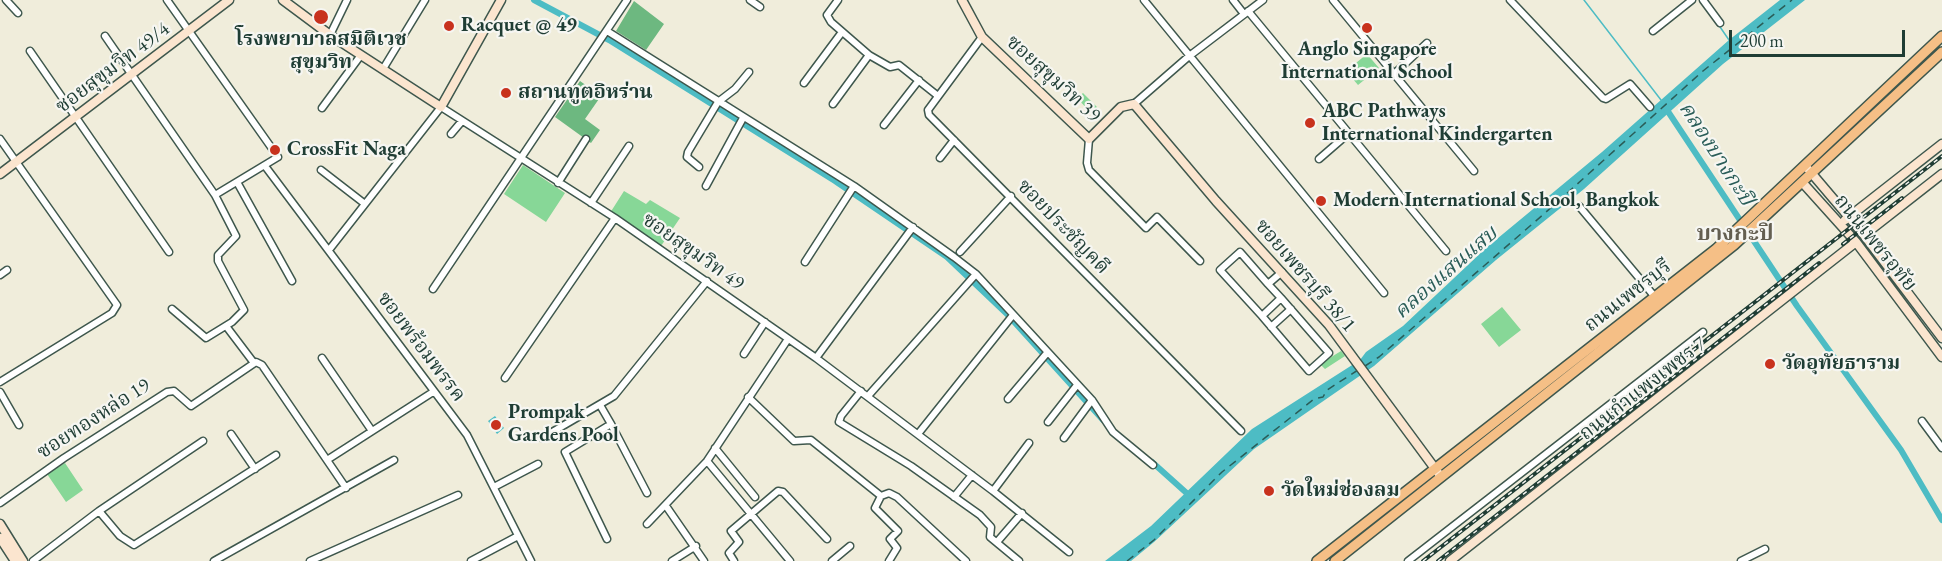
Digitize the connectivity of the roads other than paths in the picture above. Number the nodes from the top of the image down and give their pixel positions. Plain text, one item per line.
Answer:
1 (6, 0) edge
2 (167, 0) edge
3 (229, 0) edge
4 (283, 0) edge
5 (347, 0) edge
6 (425, 0) edge
7 (501, 0) edge
8 (627, 0) edge
9 (750, 0) edge
10 (838, 0) edge
11 (962, 0) edge
12 (1144, 0) edge
13 (1233, 0) edge
14 (1263, 0) edge
15 (1333, 0) edge
16 (1510, 0) edge
17 (1692, 0) edge
18 (1703, 0) edge
19 (760, 7) dead end
20 (18, 13) dead end
21 (1246, 13) junction
22 (1720, 23) dead end
23 (189, 31) junction
24 (607, 31) junction
25 (1653, 31) dead end
26 (842, 32) junction
27 (330, 35) junction
28 (105, 36) dead end
29 (1942, 36) edge
30 (982, 37) junction
31 (1427, 43) dead end
32 (30, 51) dead end
33 (1942, 52) edge
34 (870, 55) junction
35 (361, 56) junction
36 (1188, 57) junction
37 (383, 69) junction
38 (749, 72) dead end
39 (131, 74) junction
40 (1394, 74) junction
41 (919, 80) junction
42 (804, 83) dead end
43 (938, 96) junction
44 (718, 102) junction
45 (1134, 104) junction
46 (833, 105) dead end
47 (441, 107) junction
48 (1650, 107) dead end
49 (322, 108) dead end
50 (75, 117) junction
51 (743, 118) junction
52 (462, 121) junction
53 (884, 125) dead end
54 (452, 134) dead end
55 (1349, 134) junction
56 (0, 139) edge
57 (586, 139) dead end
58 (1089, 139) junction
59 (954, 140) junction
60 (1942, 144) edge
61 (629, 146) dead end
62 (940, 158) dead end
63 (521, 159) junction
64 (1319, 159) dead end
65 (17, 162) junction
66 (265, 166) junction
67 (699, 167) dead end
68 (321, 170) dead end
69 (1808, 170) junction
70 (1474, 171) dead end
71 (0, 174) edge
72 (1942, 174) edge
73 (237, 182) junction
74 (1802, 182) junction
75 (558, 183) junction
76 (706, 186) dead end
77 (854, 186) junction
78 (1825, 190) junction
79 (215, 195) junction
80 (1011, 196) junction
81 (1817, 198) junction
82 (591, 203) junction
83 (364, 204) junction
84 (1579, 206) dead end
85 (615, 218) junction
86 (1848, 218) junction
87 (1840, 224) junction
88 (913, 227) junction
89 (1744, 230) junction
90 (1864, 235) junction
91 (1856, 242) junction
92 (329, 250) junction
93 (1446, 251) dead end
94 (169, 252) dead end
95 (960, 252) dead end
96 (1200, 261) dead end
97 (805, 262) dead end
98 (7, 270) dead end
99 (1282, 272) junction
100 (976, 274) junction
101 (0, 275) edge
102 (292, 281) dead end
103 (707, 281) junction
104 (1268, 284) junction
105 (433, 289) dead end
106 (1384, 293) dead end
107 (1655, 297) junction
108 (1281, 298) junction
109 (172, 309) dead end
110 (1291, 309) junction
111 (1014, 315) junction
112 (1262, 316) junction
113 (765, 322) junction
114 (226, 326) junction
115 (1271, 327) junction
116 (1703, 332) dead end
117 (1614, 336) junction
118 (1942, 338) edge
119 (788, 339) junction
120 (1047, 353) junction
121 (744, 354) dead end
122 (1942, 357) edge
123 (322, 358) dead end
124 (816, 358) junction
125 (254, 363) junction
126 (505, 378) dead end
127 (0, 382) edge
128 (1077, 385) junction
129 (861, 391) junction
130 (0, 392) edge
131 (433, 392) junction
132 (868, 396) junction
133 (748, 397) junction
134 (1008, 399) dead end
135 (1092, 400) junction
136 (600, 405) junction
137 (1922, 421) dead end
138 (1048, 422) dead end
139 (610, 424) junction
140 (19, 425) dead end
141 (372, 431) junction
142 (1241, 431) dead end
143 (231, 434) dead end
144 (918, 434) junction
145 (542, 438) dead end
146 (1064, 438) dead end
147 (203, 441) dead end
148 (1029, 443) dead end
149 (715, 448) junction
150 (1942, 448) edge
151 (276, 455) dead end
152 (327, 460) junction
153 (394, 460) dead end
154 (707, 461) junction
155 (538, 464) dead end
156 (1153, 465) dead end
157 (1436, 468) junction
158 (255, 469) junction
159 (972, 475) junction
160 (1440, 478) junction
161 (494, 487) junction
162 (346, 488) junction
163 (993, 491) junction
164 (647, 493) dead end
165 (458, 495) dead end
166 (880, 496) junction
167 (755, 497) dead end
168 (954, 497) junction
169 (0, 503) edge
170 (666, 506) junction
171 (99, 511) junction
172 (1022, 513) junction
173 (753, 515) junction
174 (0, 524) edge
175 (647, 524) dead end
176 (518, 536) junction
177 (0, 538) edge
178 (607, 539) dead end
179 (827, 539) dead end
180 (997, 542) junction
181 (696, 546) junction
182 (850, 546) dead end
183 (1765, 549) dead end
184 (1069, 552) dead end
185 (15, 561) edge
186 (23, 561) edge
187 (33, 561) edge
188 (214, 561) edge
189 (310, 561) edge
190 (471, 561) edge
191 (531, 561) edge
192 (672, 561) edge
193 (704, 561) edge
194 (734, 561) edge
195 (790, 561) edge
196 (832, 561) edge
197 (889, 561) edge
198 (966, 561) edge
199 (1020, 561) edge
200 (1317, 561) edge
201 (1335, 561) edge
202 (1408, 561) edge
203 (1450, 561) edge
204 (1741, 561) edge

1 - 20 street
2 - 23 street
3 - 23 street, ซอยสุขุมวิท 49/4
4 - 27 street, ซอยสุขุมวิท 49
5 - 27 street
6 - 37 street
7 - 47 street
8 - 24 street
9 - 19 street
10 - 26 street
11 - 30 street, ซอยสุขุมวิท 39
12 - 36 street
13 - 21 street
14 - 21 street
15 - 40 street
16 - 48 street
17 - 25 street
18 - 22 street
21 - 36 street
21 - 55 street
23 - 39 street, ซอยสุขุมวิท 49/4
23 - 66 street
24 - 44 street
24 - 63 street
26 - 34 street
26 - 42 street
27 - 35 street, ซอยสุขุมวิท 49
28 - 39 street
29 - 69 main road, ถนนเพชรบุรี
30 - 43 street
30 - 58 street, ซอยสุขุมวิท 39
31 - 40 street
32 - 50 street
33 - 69 main road, ถนนเพชรบุรี
34 - 41 street
34 - 46 street
35 - 37 street, ซอยสุขุมวิท 49
35 - 49 street
36 - 45 street
36 - 106 street
37 - 47 street, ซอยสุขุมวิท 49
38 - 44 street
39 - 50 street, ซอยสุขุมวิท 49/4
39 - 79 street
40 - 70 street
41 - 43 street
41 - 53 street
43 - 59 street, ซอยประชัญคดี
44 - 51 street
44 - 67 street
45 - 58 street, ซอยสุขุมวิท 39
45 - 99 street, ซอยเพชรบุรี 38/1
47 - 52 street, ซอยสุขุมวิท 49
47 - 83 street
50 - 65 street, ซอยสุขุมวิท 49/4
50 - 94 street
51 - 76 street
51 - 77 street
52 - 54 street
52 - 63 street, ซอยสุขุมวิท 49
55 - 64 street
55 - 93 street
56 - 65 street
57 - 75 street
58 - 96 street
59 - 62 street
59 - 80 street, ซอยประชัญคดี
60 - 86 street
61 - 82 street
63 - 75 street, ซอยสุขุมวิท 49
63 - 105 street
65 - 71 street, ซอยสุขุมวิท 49/4
65 - 127 street
66 - 73 street
66 - 92 street, ซอยพร้อมพรรค
68 - 83 street
69 - 74 main road, ถนนเพชรบุรี
69 - 78 street, ถนนเพชรอุทัย
69 - 89 main road, ถนนเพชรบุรี
72 - 90 street
73 - 79 street
73 - 102 street
74 - 81 street, ถนนเพชรอุทัย
74 - 89 main road, ถนนเพชรบุรี
75 - 82 street, ซอยสุขุมวิท 49
77 - 88 street
77 - 97 street
78 - 81 street
78 - 86 street, ถนนเพชรอุทัย
79 - 114 street
80 - 95 street
80 - 142 street, ซอยประชัญคดี
81 - 87 street, ถนนเพชรอุทัย
82 - 85 street, ซอยสุขุมวิท 49
83 - 92 street
84 - 107 street
85 - 103 street, ซอยสุขุมวิท 49
85 - 126 street
86 - 87 street
86 - 90 street, ถนนเพชรอุทัย
87 - 91 street, ถนนเพชรอุทัย
88 - 100 street
88 - 124 street
89 - 107 main road, ถนนเพชรบุรี
89 - 117 main road, ถนนเพชรบุรี
90 - 118 street, ถนนเพชรอุทัย
91 - 122 street, ถนนเพชรอุทัย
91 - 203 street, ถนนกำแพงเพชร 7
92 - 131 street, ซอยพร้อมพรรค
98 - 101 street
99 - 104 street
99 - 157 street, ซอยเพชรบุรี 38/1
100 - 111 street
100 - 132 street
103 - 113 street, ซอยสุขุมวิท 49
103 - 136 street
104 - 108 street
104 - 112 street
107 - 117 main road, ถนนเพชรบุรี
108 - 110 street
108 - 112 street
109 - 114 street
110 - 115 street
110 - 115 street
111 - 120 street
111 - 144 street
112 - 115 street
113 - 119 street, ซอยสุขุมวิท 49
113 - 121 street
114 - 125 street
116 - 202 street
117 - 157 main road, ถนนเพชรบุรี
117 - 160 main road, ถนนเพชรบุรี
119 - 124 street, ซอยสุขุมวิท 49
119 - 133 street
120 - 128 street
120 - 134 street
123 - 141 street
124 - 129 street, ซอยสุขุมวิท 49
125 - 152 street
125 - 169 street, ซอยทองหล่อ 19
128 - 135 street
128 - 138 street
129 - 132 street, ซอยสุขุมวิท 49
129 - 168 street
130 - 140 street
131 - 141 street
131 - 161 street, ซอยพร้อมพรรค
132 - 144 street, ซอยสุขุมวิท 49
133 - 149 street
133 - 166 street
135 - 146 street
135 - 156 street
136 - 139 street
136 - 145 street
137 - 150 street
139 - 164 street
139 - 178 street
141 - 152 street
143 - 158 street
144 - 159 street, ซอยสุขุมวิท 49
147 - 171 street
148 - 163 street
149 - 154 street
149 - 167 street
151 - 158 street
152 - 162 street
153 - 162 street
154 - 170 street
154 - 173 street
155 - 161 street
157 - 160 street, ซอยเพชรบุรี 38/1
157 - 200 main road, ถนนเพชรบุรี
158 - 171 street
159 - 163 street, ซอยสุขุมวิท 49
159 - 168 street
160 - 201 main road, ถนนเพชรบุรี
161 - 176 street, ซอยพร้อมพรรค
162 - 188 street
163 - 172 street, ซอยสุขุมวิท 49
165 - 189 street
166 - 197 street
166 - 198 street
168 - 180 street
170 - 175 street
170 - 181 street
171 - 187 street
172 - 180 street
172 - 184 street, ซอยสุขุมวิท 49
173 - 179 street
173 - 194 street
173 - 195 street
174 - 186 street
176 - 190 street
176 - 191 street, ซอยพร้อมพรรค
177 - 185 street
180 - 199 street
181 - 192 street
181 - 193 street
182 - 196 street
183 - 204 street

